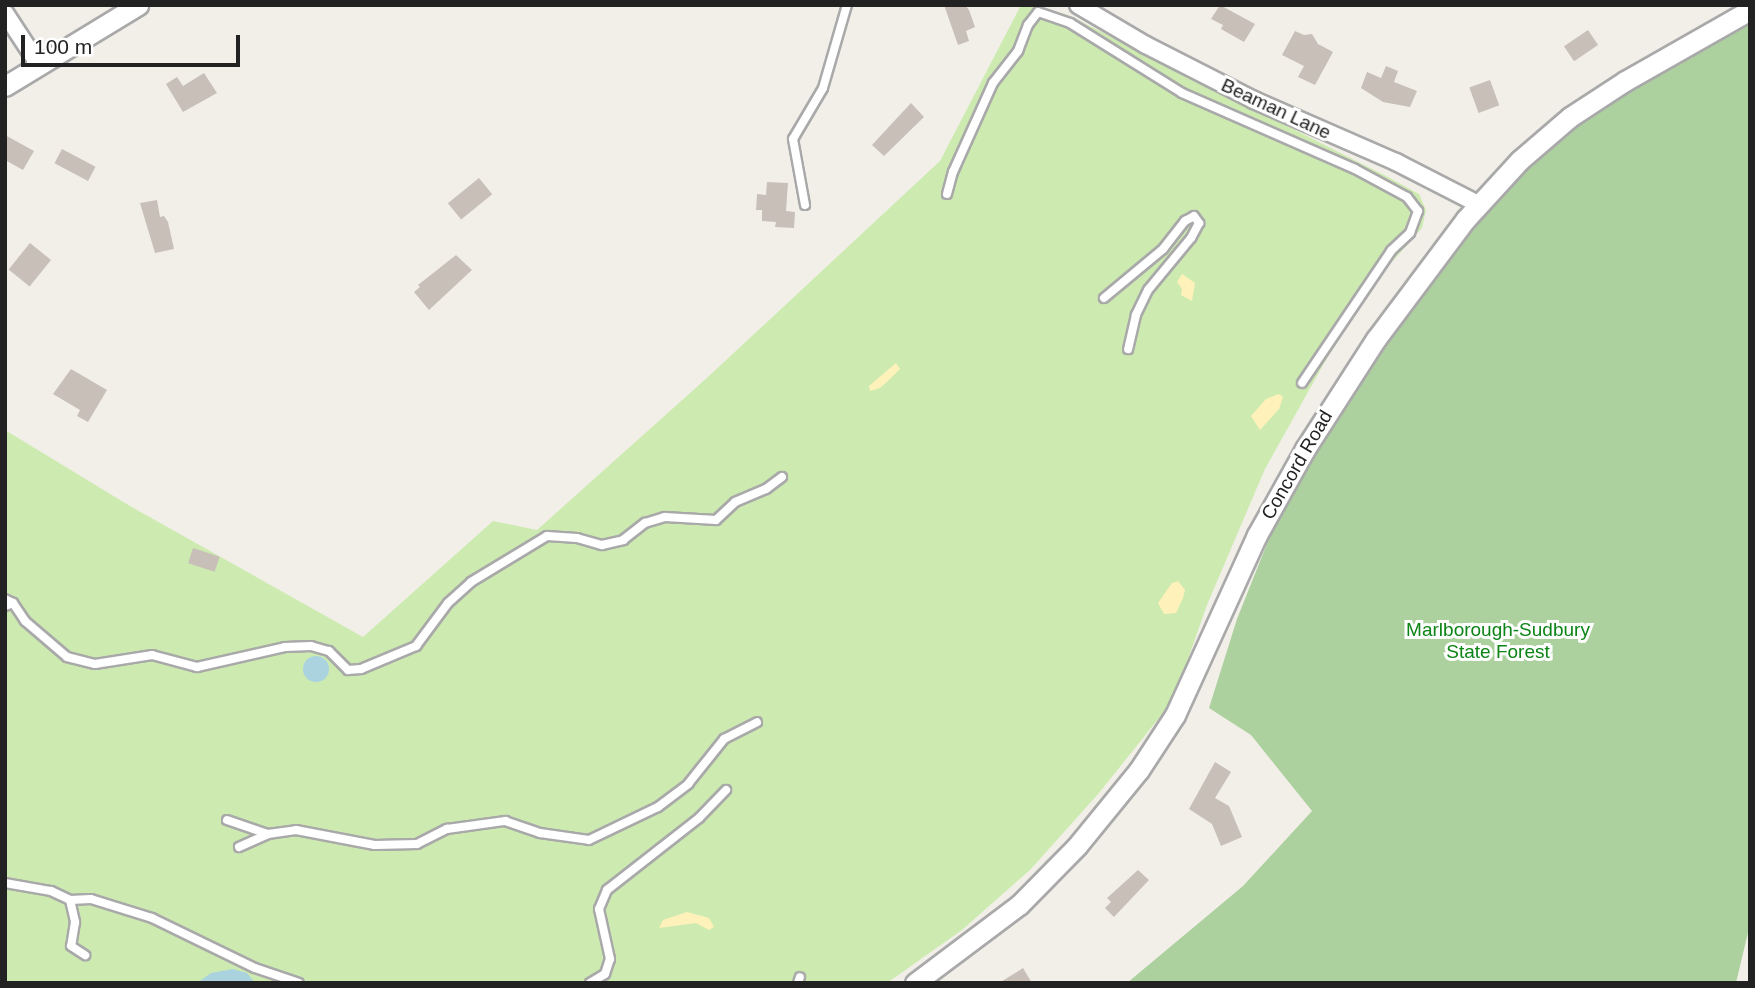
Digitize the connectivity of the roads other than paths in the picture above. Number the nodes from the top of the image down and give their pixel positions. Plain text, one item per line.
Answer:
1 (138, 5) edge
2 (847, 5) edge
3 (1078, 5) edge
4 (1750, 10) edge
5 (5, 13) edge
6 (39, 65) junction
7 (5, 86) edge
8 (947, 194) dead end
9 (1478, 204) junction
10 (805, 205) dead end
11 (1104, 298) dead end
12 (1128, 349) dead end
13 (1302, 383) dead end
14 (782, 477) dead end
15 (8, 603) edge
16 (757, 722) dead end
17 (726, 790) dead end
18 (227, 820) dead end
19 (268, 835) junction
20 (239, 847) dead end
21 (5, 883) edge
22 (70, 900) junction
23 (85, 955) dead end
24 (299, 983) edge
25 (590, 983) edge
26 (915, 983) edge

1 - 6 street
2 - 10 lane
3 - 9 street, Beaman Lane
4 - 9 street, Concord Road
5 - 6 street
6 - 7 street
8 - 13 lane
9 - 26 street, Concord Road
11 - 12 lane
14 - 15 lane
16 - 19 lane
17 - 25 lane
18 - 19 lane
19 - 20 lane
21 - 22 lane
22 - 23 lane
22 - 24 lane

